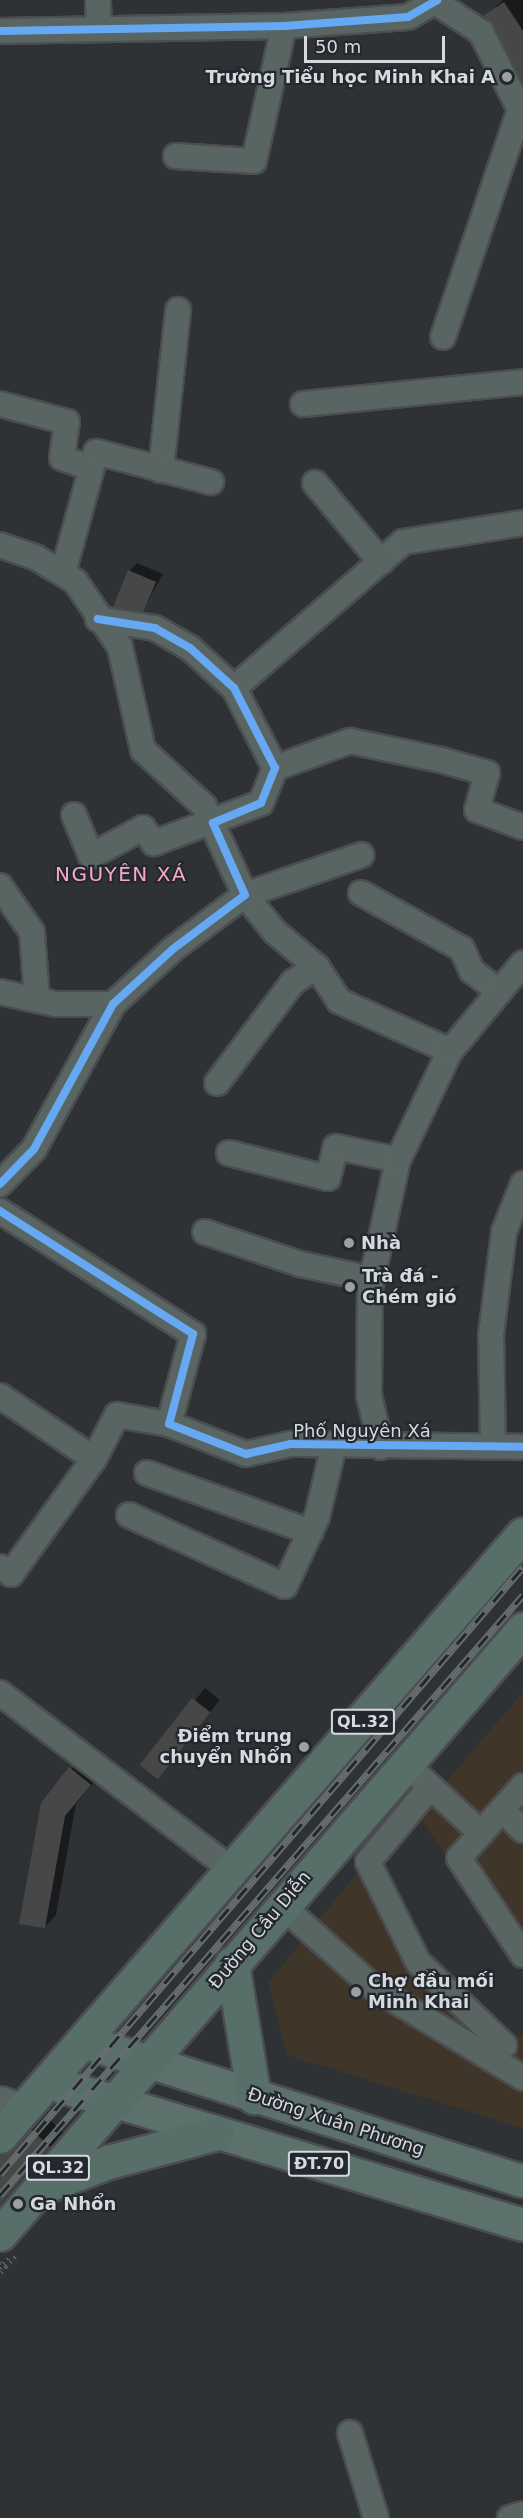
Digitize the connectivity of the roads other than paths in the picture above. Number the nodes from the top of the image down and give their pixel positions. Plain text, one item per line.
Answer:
1 (98, 0) edge
2 (434, 1) edge
3 (99, 25) junction
4 (284, 26) junction
5 (0, 31) edge
6 (522, 112) edge
7 (176, 156) dead end
8 (178, 310) dead end
9 (443, 337) dead end
10 (523, 382) edge
11 (0, 404) edge
12 (303, 404) dead end
13 (93, 460) junction
14 (161, 470) junction
15 (211, 482) dead end
16 (315, 483) dead end
17 (523, 523) edge
18 (0, 545) edge
19 (381, 562) junction
20 (63, 573) junction
21 (98, 619) junction
22 (234, 688) junction
23 (275, 768) junction
24 (74, 815) dead end
25 (213, 823) junction
26 (523, 828) edge
27 (361, 855) dead end
28 (0, 886) edge
29 (361, 893) dead end
30 (245, 895) junction
31 (523, 963) edge
32 (316, 966) junction
33 (499, 991) junction
34 (0, 992) edge
35 (37, 1000) junction
36 (113, 1004) junction
37 (450, 1052) junction
38 (217, 1083) dead end
39 (229, 1153) dead end
40 (398, 1160) junction
41 (0, 1184) edge
42 (523, 1184) edge
43 (0, 1211) edge
44 (205, 1232) dead end
45 (372, 1279) junction
46 (0, 1396) edge
47 (169, 1424) junction
48 (334, 1445) junction
49 (494, 1445) junction
50 (381, 1447) junction
51 (523, 1447) edge
52 (94, 1459) junction
53 (147, 1473) dead end
54 (129, 1515) dead end
55 (311, 1532) junction
56 (523, 1534) edge
57 (5, 1570) edge
58 (523, 1629) edge
59 (0, 1694) edge
60 (406, 1765) junction
61 (523, 1786) edge
62 (430, 1787) junction
63 (501, 1810) junction
64 (523, 1830) edge
65 (481, 1833) junction
66 (232, 1870) junction
67 (280, 1904) junction
68 (523, 1954) edge
69 (232, 1963) junction
70 (83, 2041) junction
71 (504, 2044) dead end
72 (149, 2062) junction
73 (523, 2078) edge
74 (48, 2082) junction
75 (254, 2097) junction
76 (116, 2102) junction
77 (12, 2103) edge
78 (217, 2133) junction
79 (0, 2136) edge
80 (523, 2181) edge
81 (41, 2188) junction
82 (523, 2225) edge
83 (0, 2234) edge
84 (350, 2433) dead end
85 (523, 2514) edge
86 (376, 2518) edge
87 (510, 2518) edge

1 - 3 street
2 - 4 street
2 - 6 street
3 - 4 street
3 - 5 street
4 - 7 street
6 - 9 street
8 - 14 street
10 - 12 street
11 - 13 street
13 - 14 street
13 - 20 street
14 - 15 street
16 - 19 street
17 - 19 street
18 - 20 street
19 - 22 street
20 - 21 street
21 - 22 street
21 - 25 street
22 - 23 street
23 - 25 street
23 - 26 street
24 - 25 street
25 - 30 street
27 - 30 street
28 - 35 street
29 - 33 street
30 - 32 street
30 - 36 street
31 - 33 street
32 - 37 street
32 - 38 street
33 - 37 street
34 - 35 street
35 - 36 street
36 - 41 street
37 - 40 street
39 - 40 street
40 - 45 street
42 - 49 street
43 - 47 street
44 - 45 street
45 - 50 street
46 - 52 street
47 - 48 street, Phố Nguyên Xá
47 - 52 street, Phố Nguyên Xá
48 - 50 street, Phố Nguyên Xá
48 - 55 street
49 - 50 street, Phố Nguyên Xá
49 - 51 street, Phố Nguyên Xá
52 - 57 street
53 - 55 street
54 - 55 street
56 - 66 highway, QL.32
58 - 60 highway, Đường Cầu Diễn / QL.32
59 - 66 street
60 - 62 street
60 - 67 highway, Đường Cầu Diễn / QL.32
61 - 63 street
62 - 65 street
62 - 71 street
63 - 64 street
63 - 65 street
65 - 68 street
66 - 70 highway, QL.32
67 - 69 highway, Đường Cầu Diễn / QL.32
67 - 73 street
69 - 72 highway, Đường Cầu Diễn / QL.32
69 - 75 highway
70 - 72 highway, ĐT.70
70 - 74 highway, QL.32
72 - 75 main road, Đường Xuân Phương / ĐT.70
72 - 76 highway, Đường Cầu Diễn / QL.32
74 - 76 highway, ĐT.70
74 - 77 highway, QL.32
75 - 80 main road, Đường Xuân Phương / ĐT.70
76 - 78 main road, ĐT.70
76 - 81 highway, Đường Cầu Diễn / QL.32
77 - 79 highway, QL.32
78 - 81 highway
78 - 82 main road, ĐT.70
81 - 83 highway, Đường Cầu Diễn / QL.32
84 - 86 street
85 - 87 street

